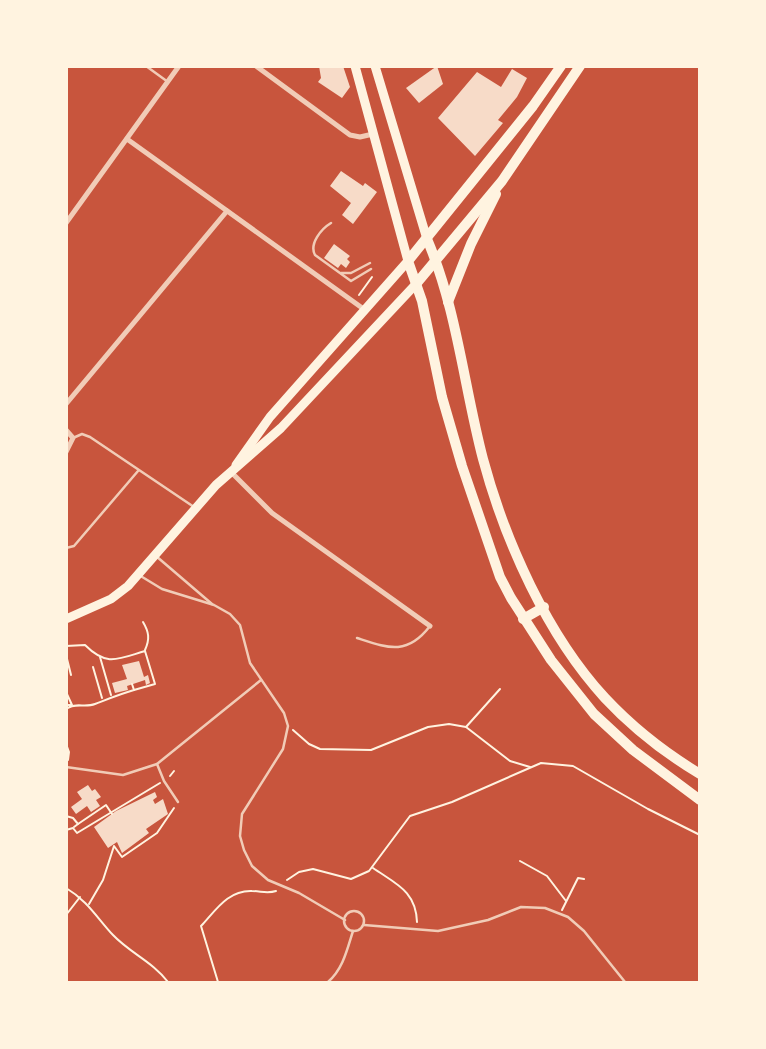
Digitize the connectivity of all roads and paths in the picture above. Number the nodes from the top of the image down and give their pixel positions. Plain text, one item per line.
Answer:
1 (146, 66) edge
2 (179, 66) edge
3 (256, 66) edge
4 (355, 66) edge
5 (375, 66) edge
6 (580, 66) edge
7 (558, 68) edge
8 (572, 78) junction
9 (168, 82) junction
10 (373, 134) junction
11 (127, 139) junction
12 (502, 181) junction
13 (227, 211) junction
14 (66, 223) edge
15 (331, 223) dead end
16 (427, 239) junction
17 (435, 258) junction
18 (408, 261) junction
19 (370, 263) dead end
20 (371, 269) dead end
21 (337, 272) junction
22 (374, 274) dead end
23 (416, 284) junction
24 (354, 302) junction
25 (448, 302) junction
26 (365, 310) junction
27 (66, 404) edge
28 (66, 430) edge
29 (73, 438) junction
30 (66, 452) edge
31 (138, 471) junction
32 (231, 472) junction
33 (196, 509) junction
34 (66, 548) edge
35 (156, 556) junction
36 (139, 575) junction
37 (214, 605) junction
38 (544, 607) junction
39 (66, 619) edge
40 (523, 619) junction
41 (144, 622) dead end
42 (430, 626) joint
43 (357, 638) dead end
44 (66, 646) edge
45 (145, 650) junction
46 (67, 657) edge
47 (100, 657) junction
48 (93, 667) dead end
49 (71, 675) dead end
50 (261, 680) junction
51 (132, 684) dead end
52 (500, 689) dead end
53 (134, 690) junction
54 (66, 692) edge
55 (111, 696) junction
56 (103, 699) junction
57 (66, 705) edge
58 (72, 705) junction
59 (66, 709) edge
60 (288, 726) junction
61 (466, 727) junction
62 (66, 744) edge
63 (157, 764) junction
64 (66, 767) edge
65 (531, 767) junction
66 (174, 771) dead end
67 (699, 774) edge
68 (164, 781) junction
69 (699, 800) edge
70 (178, 802) joint
71 (112, 812) junction
72 (66, 816) edge
73 (78, 824) junction
74 (74, 828) junction
75 (66, 830) edge
76 (699, 835) edge
77 (520, 861) dead end
78 (372, 867) junction
79 (584, 879) dead end
80 (282, 886) junction
81 (66, 888) edge
82 (80, 897) junction
83 (566, 901) junction
84 (89, 905) junction
85 (560, 914) junction
86 (66, 915) edge
87 (345, 920) junction
88 (363, 925) junction
89 (417, 929) junction
90 (353, 931) junction
91 (168, 982) edge
92 (218, 982) edge
93 (328, 982) edge
94 (625, 982) edge

1 - 9 lane
2 - 9 street
3 - 10 street
4 - 10 main road
5 - 16 main road
6 - 8 highway
7 - 8 street
7 - 16 highway
8 - 12 highway
9 - 11 street
10 - 18 main road
11 - 13 street
11 - 14 street
12 - 17 highway
12 - 25 highway
13 - 24 street
13 - 27 street
15 - 21 lane
16 - 17 highway
16 - 18 highway
17 - 23 highway
17 - 25 highway
18 - 23 highway
18 - 26 main road
19 - 21 lane
20 - 21 lane
22 - 24 path
23 - 32 main road
23 - 40 highway
24 - 26 street
25 - 38 highway
26 - 32 main road
28 - 29 street
29 - 30 street
29 - 31 lane
31 - 33 lane
31 - 34 lane
32 - 33 main road
32 - 42 street
33 - 35 main road
35 - 36 main road
35 - 37 lane
36 - 37 lane
36 - 39 main road
37 - 50 lane
38 - 40 highway
38 - 67 highway
40 - 69 highway
41 - 45 path
42 - 43 lane
44 - 47 path
45 - 47 path
45 - 53 path
46 - 49 path
47 - 55 path
48 - 56 path
50 - 60 lane
50 - 63 lane
51 - 53 path
52 - 61 path
53 - 55 path
54 - 58 path
55 - 56 path
56 - 58 path
57 - 58 path
58 - 59 path
60 - 61 path
60 - 80 lane
61 - 65 path
62 - 64 path
63 - 64 lane
63 - 68 lane
65 - 76 path
65 - 78 path
66 - 68 path
68 - 70 lane
68 - 71 path
70 - 84 path
71 - 73 path
71 - 74 path
72 - 73 path
73 - 74 path
74 - 75 path
77 - 83 path
78 - 80 path
78 - 89 path
79 - 83 path
80 - 87 lane
80 - 92 path
81 - 82 path
82 - 84 path
82 - 86 path
83 - 85 path
84 - 91 path
85 - 89 lane
85 - 94 lane
87 - 88 lane
87 - 90 lane
88 - 89 lane
88 - 90 lane
90 - 93 lane

